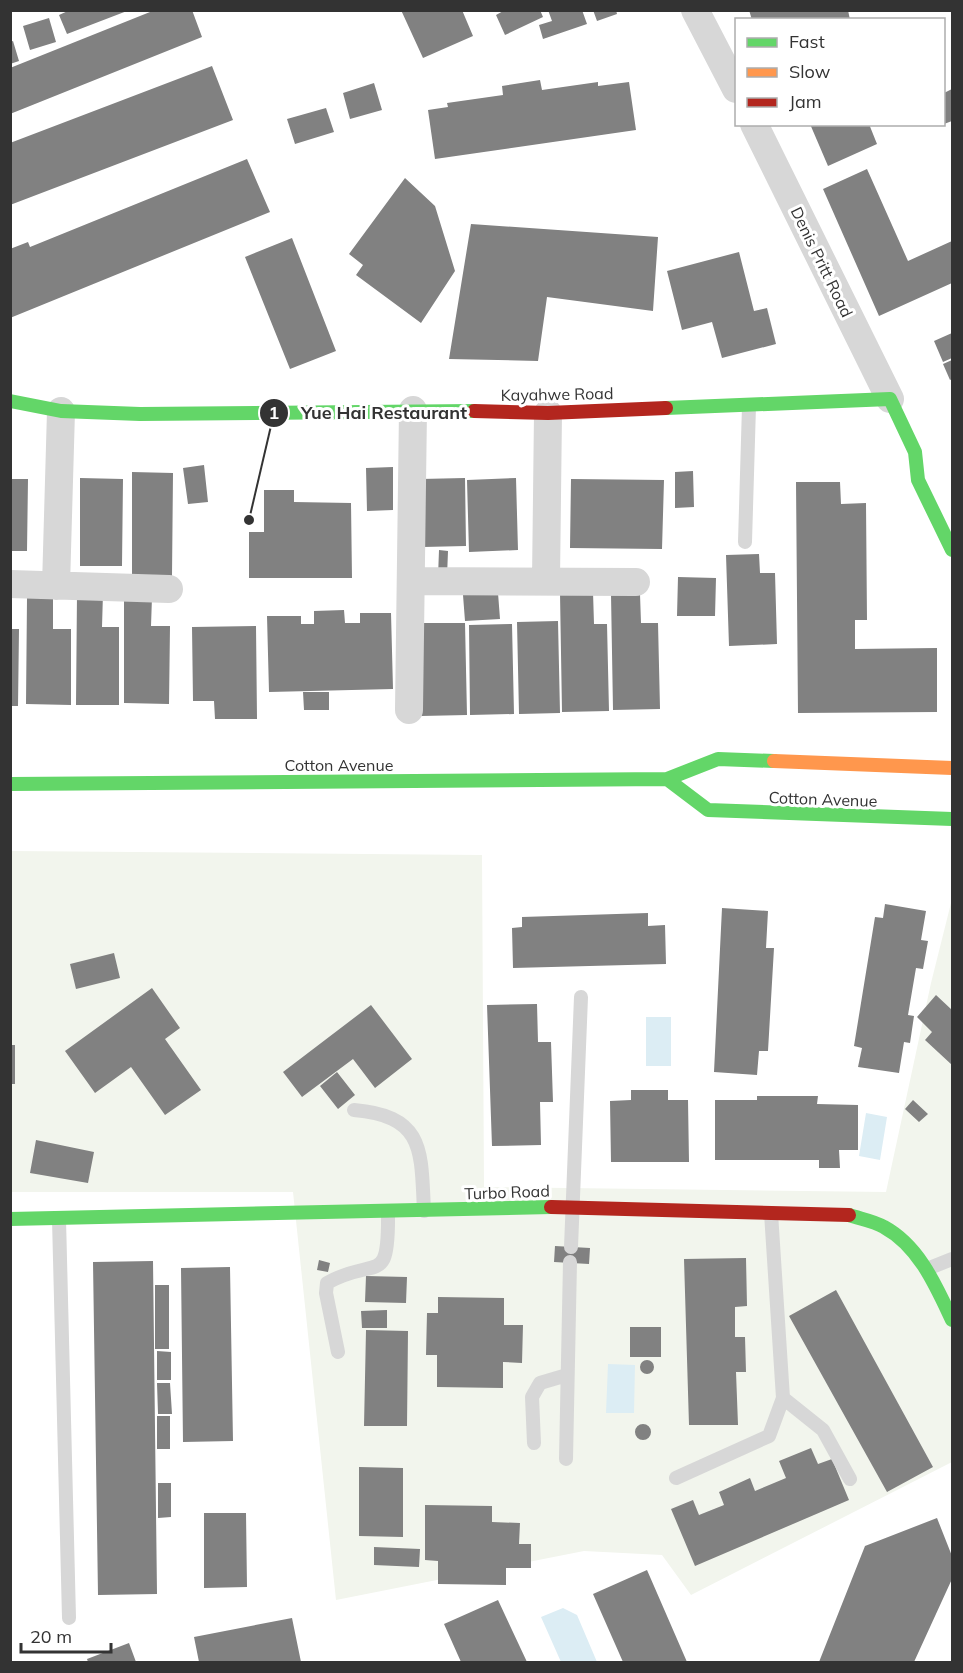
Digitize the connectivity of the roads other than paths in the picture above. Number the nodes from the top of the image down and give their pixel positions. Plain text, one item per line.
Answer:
1 (695, 10) edge
2 (735, 87) edge
3 (755, 126) edge
4 (890, 399) junction
5 (10, 401) edge
6 (749, 406) junction
7 (413, 410) junction
8 (62, 411) junction
9 (548, 412) junction
10 (915, 452) junction
11 (929, 463) dead end
12 (745, 542) dead end
13 (952, 550) edge
14 (546, 580) junction
15 (411, 581) junction
16 (636, 582) dead end
17 (10, 584) edge
18 (56, 586) junction
19 (170, 589) dead end
20 (410, 710) dead end
21 (952, 768) edge
22 (667, 779) junction
23 (10, 784) edge
24 (952, 819) edge
25 (581, 997) dead end
26 (354, 1110) dead end
27 (572, 1207) junction
28 (424, 1211) junction
29 (771, 1211) junction
30 (388, 1212) junction
31 (10, 1219) edge
32 (58, 1219) junction
33 (571, 1247) dead end
34 (952, 1259) edge
35 (570, 1262) dead end
36 (927, 1269) junction
37 (952, 1320) edge
38 (338, 1352) dead end
39 (567, 1375) junction
40 (783, 1398) junction
41 (534, 1443) dead end
42 (566, 1459) dead end
43 (676, 1478) dead end
44 (850, 1479) dead end
45 (69, 1618) dead end

1 - 2 street
3 - 4 street, Denis Pritt Road
4 - 6 main road, Kayahwe Road
4 - 10 main road
5 - 8 main road, Kayahwe Road
6 - 9 main road, Kayahwe Road
6 - 12 lane
7 - 8 main road, Kayahwe Road
7 - 9 main road, Kayahwe Road
7 - 15 street
8 - 18 street
9 - 14 street
10 - 11 main road
10 - 13 main road
14 - 15 street
14 - 16 street
15 - 20 street
17 - 18 street
18 - 19 street
21 - 22 main road, Cotton Avenue
22 - 23 main road, Cotton Avenue
22 - 24 main road, Cotton Avenue
25 - 27 lane
26 - 28 lane
27 - 28 main road, Turbo Road
27 - 29 main road, Turbo Road
27 - 33 lane
28 - 30 main road, Turbo Road
29 - 36 main road, Turbo Road
29 - 40 lane
30 - 32 main road, Turbo Road
30 - 38 lane
31 - 32 main road, Turbo Road
32 - 45 lane
34 - 36 lane
35 - 39 lane
36 - 37 main road, Turbo Road
39 - 41 lane
39 - 42 lane
40 - 43 lane
40 - 44 lane

